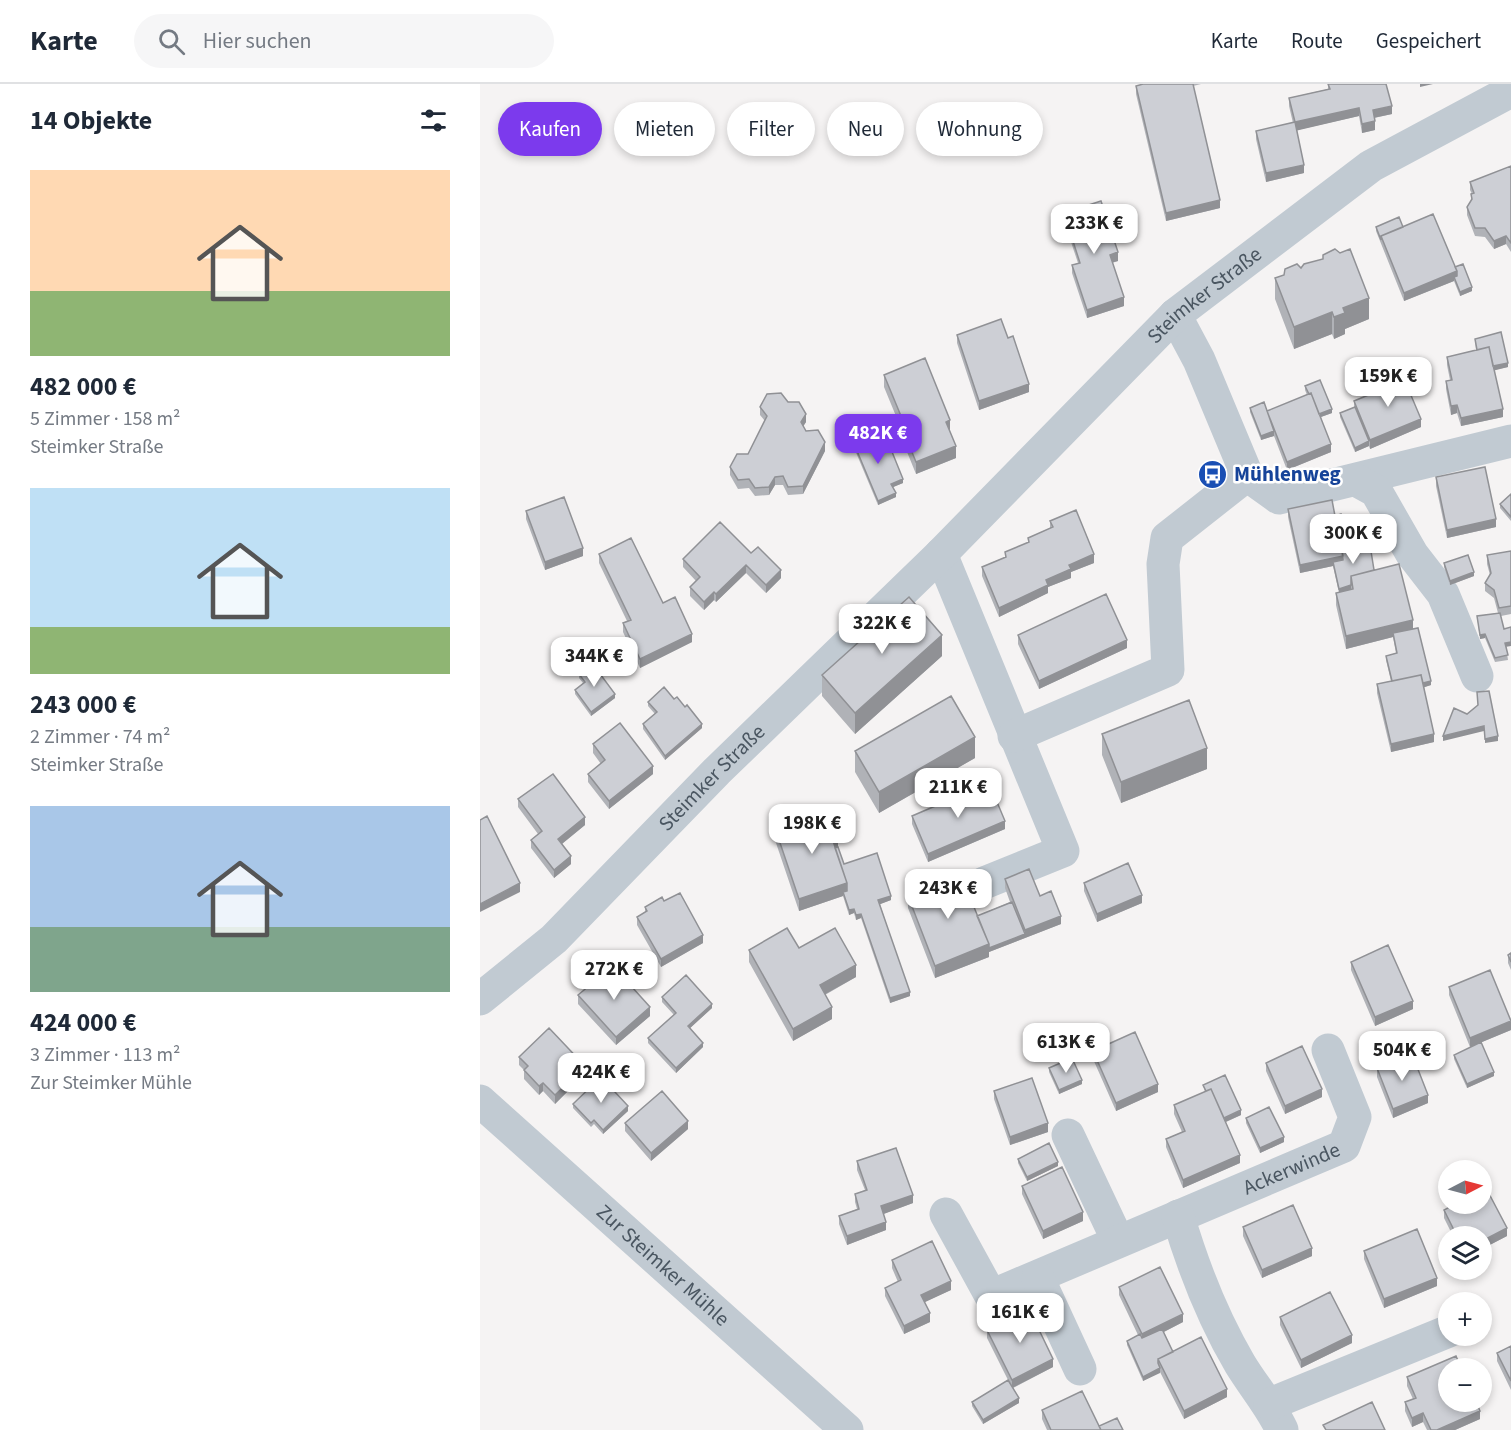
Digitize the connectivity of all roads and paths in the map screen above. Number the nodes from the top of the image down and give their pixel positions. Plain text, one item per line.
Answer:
1 (1511, 91) edge
2 (1175, 315) junction
3 (1511, 441) edge
4 (1247, 476) junction
5 (1356, 480) junction
6 (941, 554) junction
7 (1477, 675) dead end
8 (1014, 736) junction
9 (984, 883) dead end
10 (480, 999) edge
11 (1328, 1050) dead end
12 (480, 1101) edge
13 (1068, 1135) dead end
14 (946, 1214) dead end
15 (1178, 1216) junction
16 (1118, 1241) junction
17 (1038, 1278) junction
18 (1438, 1336) edge
19 (1080, 1369) dead end
20 (1276, 1417) edge
21 (847, 1430) edge

1 - 2 street, Steimker Straße
2 - 4 street
2 - 6 street, Steimker Straße
3 - 5 street
4 - 5 street
4 - 8 street
5 - 7 street
6 - 8 street
6 - 10 street, Steimker Straße
8 - 9 street
11 - 15 street, Ackerwinde
12 - 21 street, Zur Steimker Mühle
13 - 16 street
14 - 17 street, Ackerwinde
15 - 16 street, Ackerwinde
15 - 20 street
16 - 17 street, Ackerwinde
17 - 19 street
18 - 20 street

